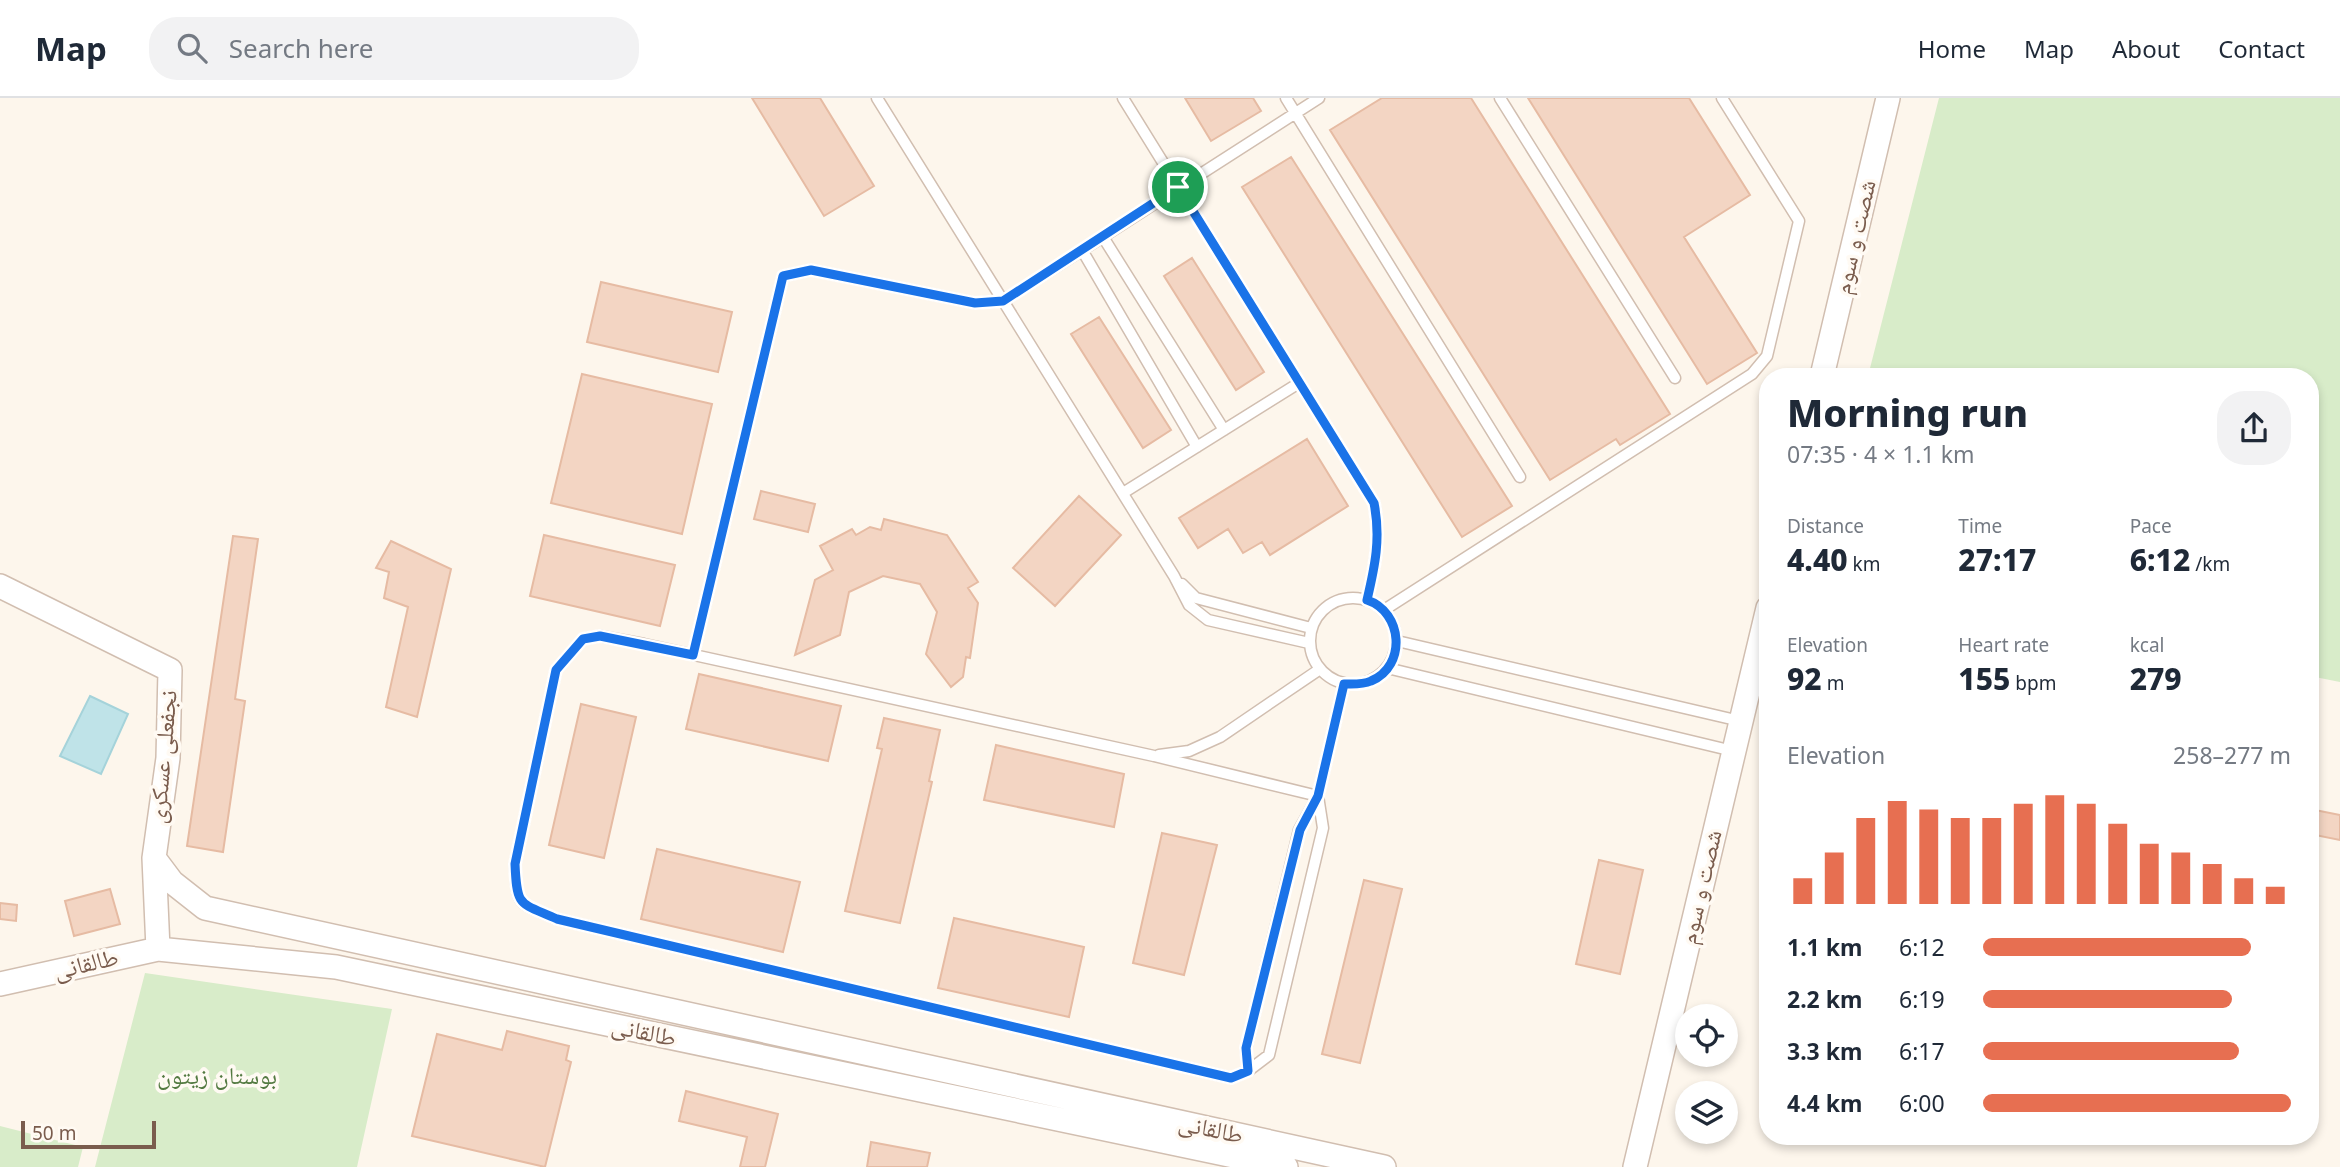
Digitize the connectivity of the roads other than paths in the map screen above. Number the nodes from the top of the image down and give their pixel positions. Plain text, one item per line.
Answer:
1 (877, 98) edge
2 (1123, 98) edge
3 (1286, 98) edge
4 (1319, 98) edge
5 (1500, 98) edge
6 (1722, 98) edge
7 (1888, 98) edge
8 (1295, 113) junction
9 (1178, 187) junction
10 (1102, 236) junction
11 (1082, 250) junction
12 (1003, 301) junction
13 (1824, 368) edge
14 (1675, 378) dead end
15 (1300, 383) junction
16 (1224, 430) junction
17 (1197, 447) junction
18 (1520, 478) dead end
19 (1123, 493) junction
20 (1174, 576) junction
21 (0, 586) edge
22 (1367, 600) junction
23 (1384, 610) junction
24 (1311, 628) junction
25 (1397, 641) junction
26 (1310, 643) junction
27 (1759, 646) edge
28 (693, 655) junction
29 (1387, 668) junction
30 (1320, 669) junction
31 (1344, 684) junction
32 (1741, 721) junction
33 (1734, 751) junction
34 (1154, 756) junction
35 (1318, 796) junction
36 (154, 858) junction
37 (159, 949) junction
38 (0, 984) edge
39 (1248, 1071) junction
40 (1286, 1167) edge
41 (1384, 1167) edge
42 (1635, 1167) edge

1 - 12 lane
2 - 9 lane
3 - 8 lane
4 - 8 lane
5 - 14 lane
6 - 23 lane
7 - 13 street, شصت و سوم
8 - 9 lane
8 - 18 lane
9 - 10 lane
9 - 15 lane
10 - 11 lane
10 - 16 lane
11 - 12 lane
11 - 17 lane
12 - 19 lane
12 - 28 lane
15 - 16 lane
15 - 22 lane
16 - 17 lane
17 - 19 lane
19 - 20 lane
20 - 24 lane
20 - 26 lane
21 - 36 street, نجفعلی عسکری
22 - 23 lane
22 - 24 lane
23 - 25 lane
24 - 26 lane
25 - 29 lane
25 - 32 lane
26 - 30 lane
27 - 32 street, شصت و سوم
28 - 34 lane
28 - 39 lane
29 - 31 lane
29 - 33 lane
30 - 31 lane
30 - 34 lane
31 - 35 lane
32 - 33 street, شصت و سوم
33 - 42 street, شصت و سوم
34 - 35 lane
35 - 39 lane
35 - 39 lane
36 - 37 street, نجفعلی عسکری
36 - 41 street, طالقانی
37 - 38 street, طالقانی
37 - 40 street, طالقانی

